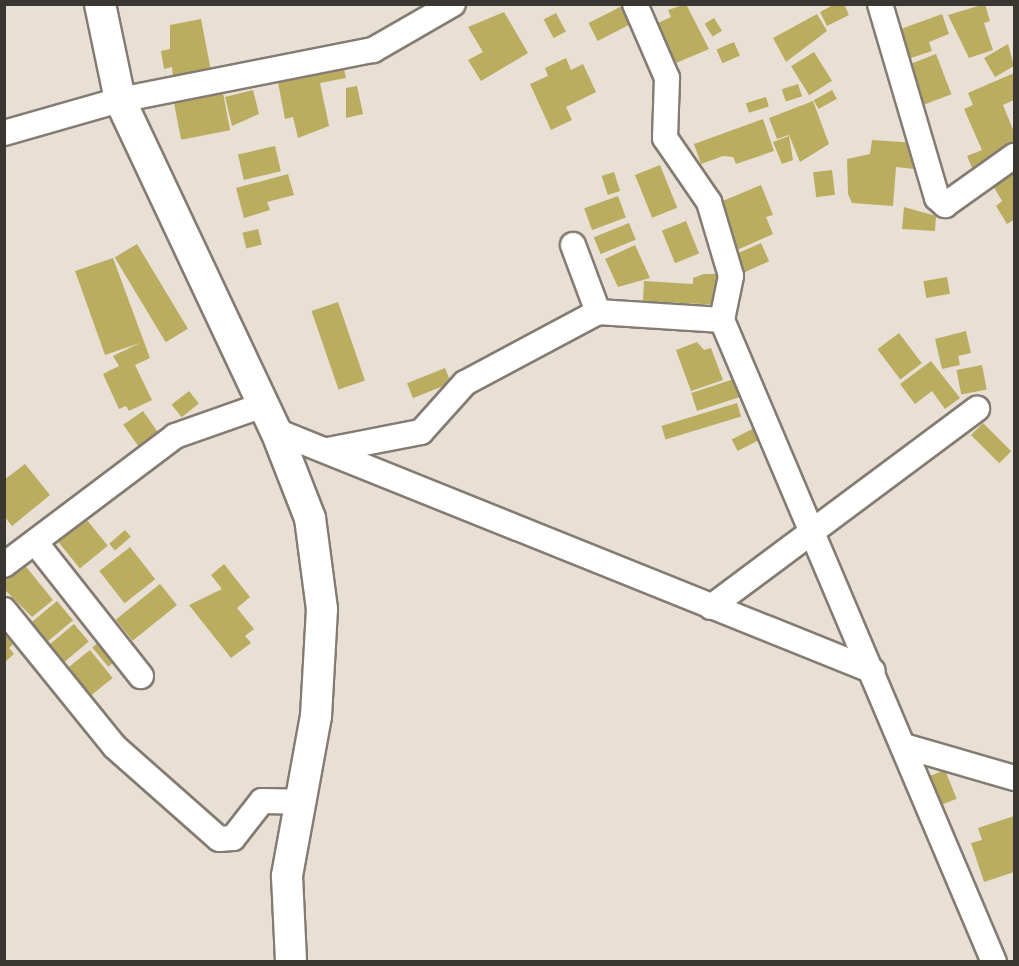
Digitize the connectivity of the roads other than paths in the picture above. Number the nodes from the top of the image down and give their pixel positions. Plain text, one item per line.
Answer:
1 (100, 4) edge
2 (453, 4) edge
3 (635, 4) edge
4 (880, 4) edge
5 (120, 100) junction
6 (4, 133) edge
7 (1014, 156) edge
8 (573, 245) dead end
9 (598, 312) junction
10 (722, 320) junction
11 (977, 409) dead end
12 (268, 418) junction
13 (325, 450) junction
14 (812, 532) junction
15 (35, 542) junction
16 (4, 565) edge
17 (711, 607) junction
18 (4, 610) edge
19 (873, 671) junction
20 (141, 676) dead end
21 (904, 746) junction
22 (1014, 778) edge
23 (301, 802) junction
24 (291, 962) edge
25 (994, 962) edge

1 - 5 street
2 - 5 street
3 - 10 street
4 - 7 street
5 - 6 street
5 - 12 street
8 - 9 street
9 - 10 street
9 - 13 street
10 - 14 street
11 - 14 street
12 - 13 street
12 - 15 street
12 - 23 street
13 - 17 street
14 - 17 street
14 - 19 street
15 - 16 street
15 - 20 street
17 - 19 street
18 - 23 street
19 - 21 street
21 - 22 street
21 - 25 street
23 - 24 street

